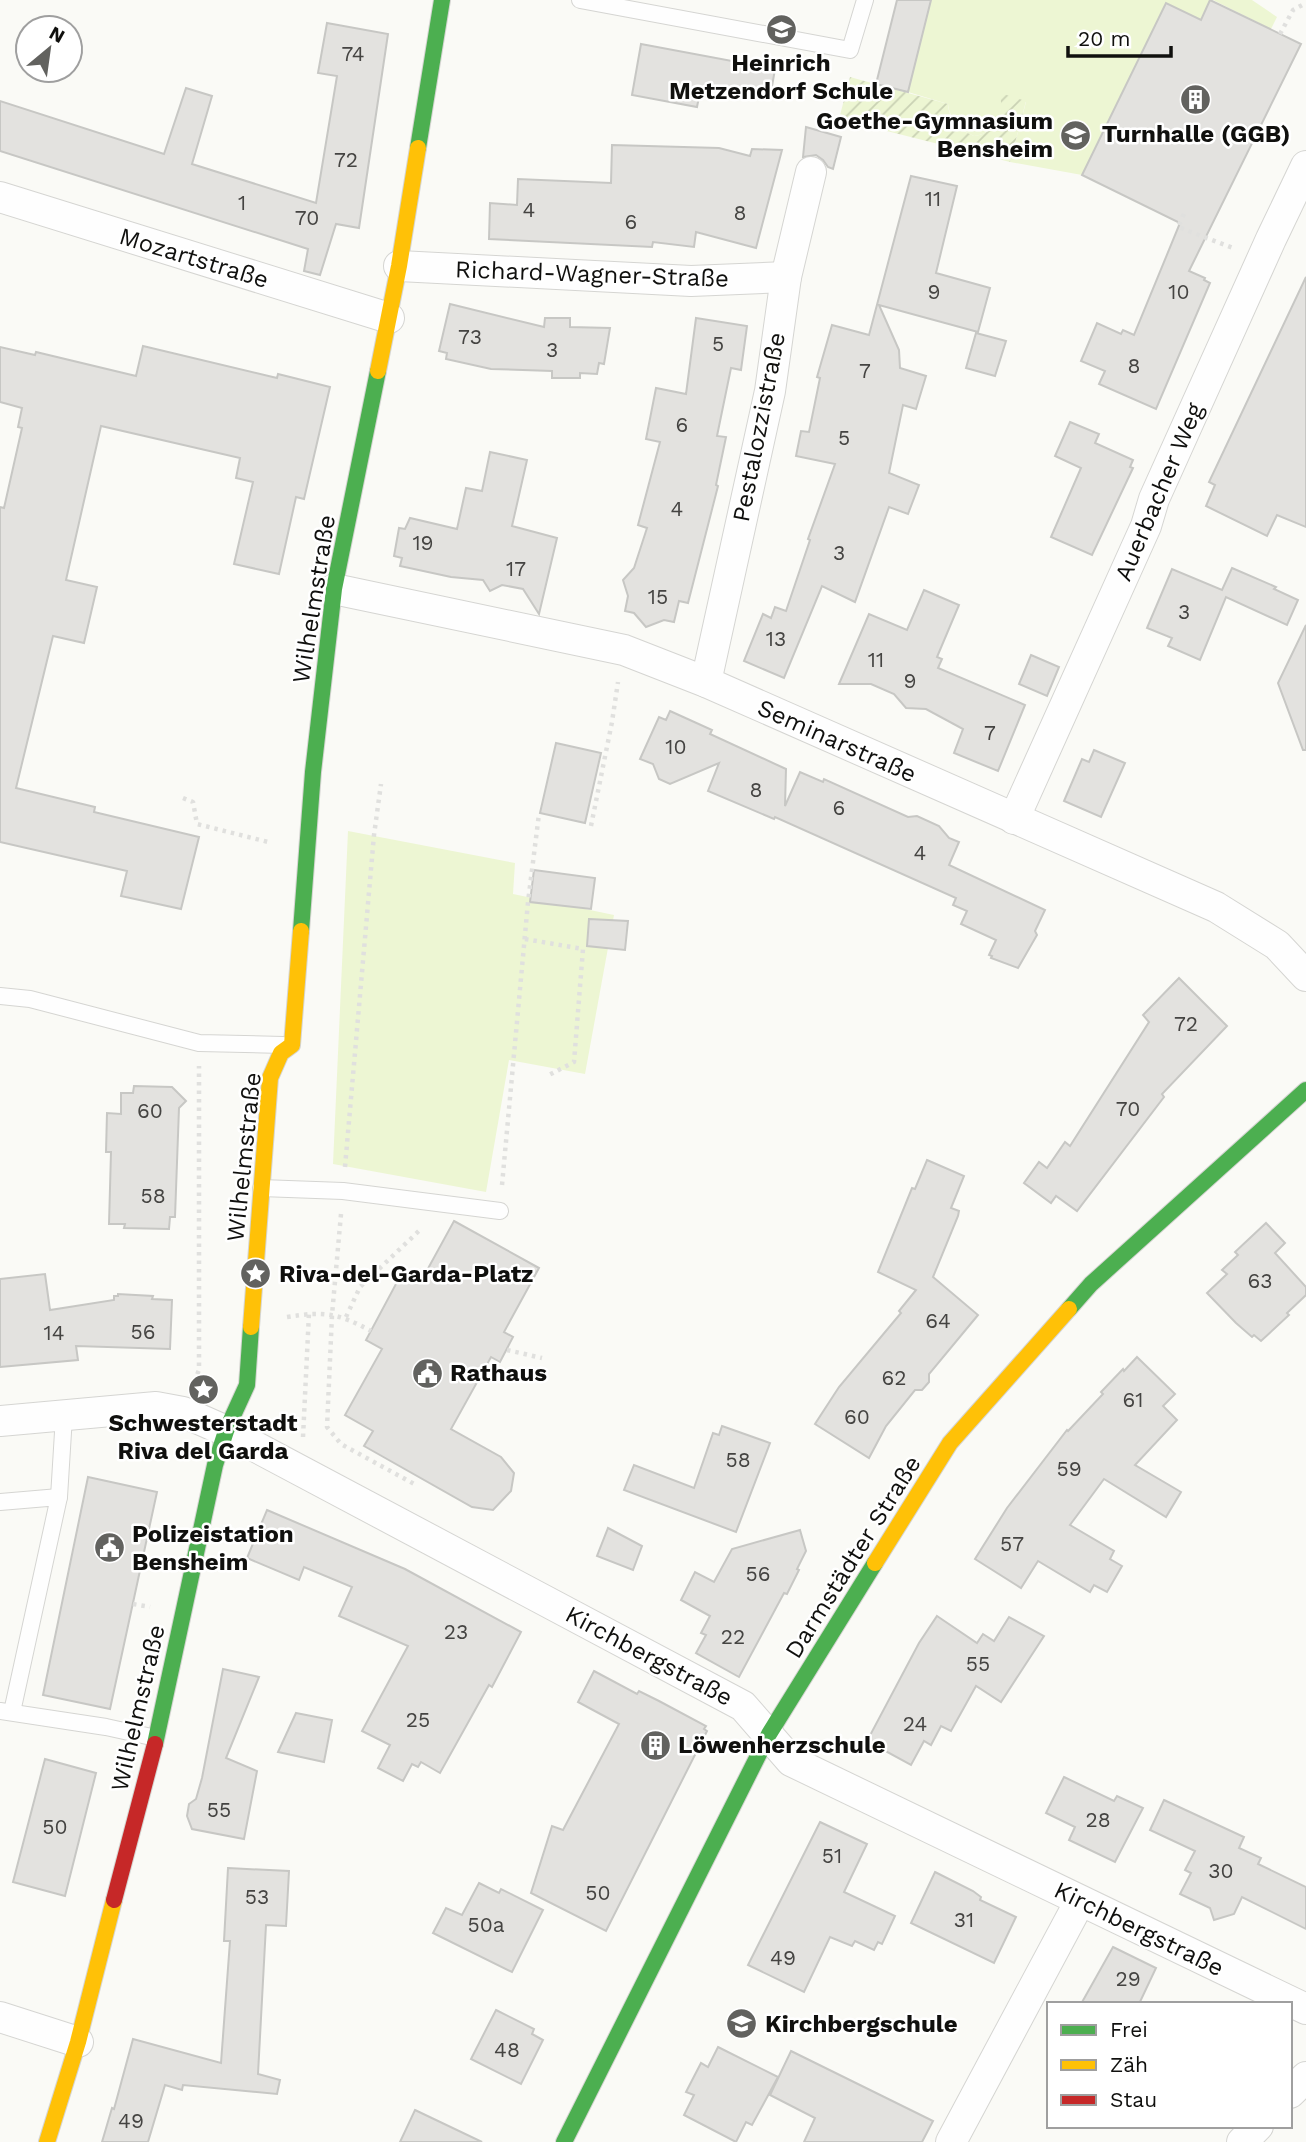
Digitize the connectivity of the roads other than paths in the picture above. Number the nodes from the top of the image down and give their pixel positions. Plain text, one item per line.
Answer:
1 (442, 0) edge
2 (580, 0) edge
3 (864, 0) edge
4 (1306, 166) edge
5 (811, 172) dead end
6 (0, 197) edge
7 (399, 266) junction
8 (786, 277) junction
9 (389, 318) junction
10 (334, 589) junction
11 (706, 682) junction
12 (1014, 819) junction
13 (1306, 976) edge
14 (0, 996) edge
15 (292, 1045) junction
16 (1306, 1090) edge
17 (261, 1188) junction
18 (500, 1211) road end
19 (64, 1416) junction
20 (0, 1421) edge
21 (226, 1432) junction
22 (59, 1497) junction
23 (0, 1502) edge
24 (6, 1712) edge
25 (769, 1734) junction
26 (156, 1738) junction
27 (1080, 1901) junction
28 (1291, 2002) edge
29 (0, 2017) edge
30 (78, 2042) junction
31 (1306, 2077) edge
32 (1292, 2091) edge
33 (1256, 2128) edge
34 (47, 2142) edge
35 (564, 2142) edge
36 (951, 2142) edge
37 (1242, 2142) edge

1 - 7 street, Wilhelmstraße
2 - 3 lane
4 - 12 street, Auerbacher Weg
5 - 8 street, Pestalozzistraße
6 - 9 street, Mozartstraße
7 - 8 street, Richard-Wagner-Straße
7 - 9 street, Wilhelmstraße
8 - 11 street, Pestalozzistraße
9 - 10 street, Wilhelmstraße
10 - 11 street, Seminarstraße
10 - 15 street, Wilhelmstraße
11 - 12 street, Seminarstraße
12 - 13 street, Seminarstraße
14 - 15 lane
15 - 17 street, Wilhelmstraße
16 - 25 street, Darmstädter Straße
17 - 18 lane
17 - 21 street, Wilhelmstraße
19 - 20 street, Kirchbergstraße
19 - 21 street, Kirchbergstraße
19 - 22 lane
21 - 25 street, Kirchbergstraße
21 - 26 street, Wilhelmstraße
22 - 23 lane
22 - 24 lane
24 - 26 lane
25 - 27 street, Kirchbergstraße
25 - 35 street, Darmstädter Straße
26 - 30 street, Wilhelmstraße
27 - 28 street, Kirchbergstraße
27 - 36 street
29 - 30 street
30 - 34 street, Wilhelmstraße
31 - 32 street
33 - 37 street

